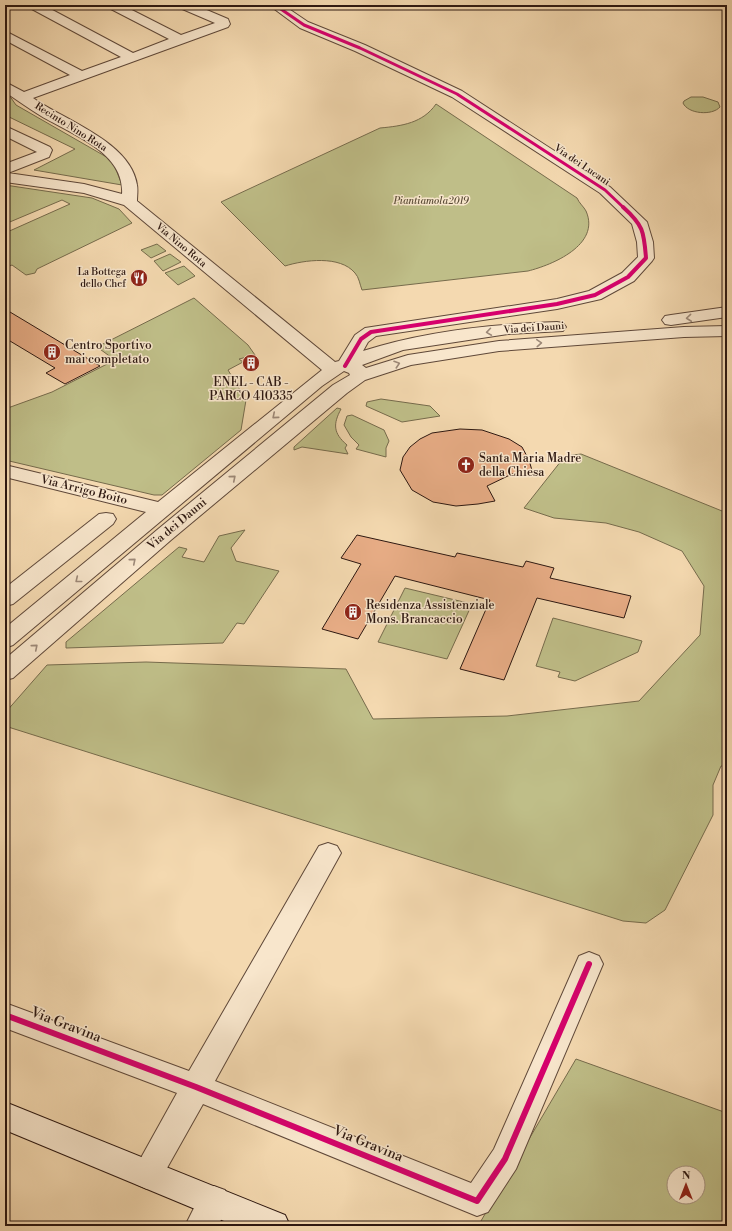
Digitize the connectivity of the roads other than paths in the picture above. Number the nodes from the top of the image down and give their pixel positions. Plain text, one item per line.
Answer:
1 (34, 5) edge
2 (113, 5) edge
3 (184, 5) edge
4 (275, 5) edge
5 (5, 35) edge
6 (180, 40) junction
7 (131, 57) junction
8 (81, 76) junction
9 (5, 86) edge
10 (23, 97) junction
11 (5, 130) edge
12 (5, 169) edge
13 (5, 177) edge
14 (130, 202) junction
15 (727, 312) edge
16 (666, 327) junction
17 (727, 331) edge
18 (361, 339) junction
19 (383, 351) junction
20 (344, 373) junction
21 (5, 471) edge
22 (163, 510) junction
23 (106, 519) dead end
24 (142, 528) junction
25 (164, 535) junction
26 (5, 599) edge
27 (5, 640) edge
28 (5, 672) edge
29 (328, 853) dead end
30 (589, 964) dead end
31 (5, 1015) edge
32 (196, 1087) junction
33 (5, 1116) edge
34 (147, 1174) junction
35 (208, 1213) edge
36 (274, 1226) edge

1 - 7 street
2 - 6 street
3 - 6 street, Recinto Nino Rota
4 - 18 street, Via dei Lucani
5 - 8 street
6 - 7 street, Recinto Nino Rota
7 - 8 street, Recinto Nino Rota
8 - 10 street, Recinto Nino Rota
9 - 10 street, Recinto Nino Rota
10 - 14 street, Recinto Nino Rota
11 - 12 street
13 - 14 street, Via Nino Rota
14 - 20 street, Via Nino Rota
15 -> 16 street, Via dei Dauni
16 - 17 street, Via dei Dauni
16 -> 19 street, Via dei Dauni
20 -> 16 street, Via dei Dauni
18 - 19 street
18 - 20 street
19 - 20 street, Via dei Dauni
20 -> 22 street, Via dei Dauni
25 -> 20 street, Via dei Dauni
21 - 22 street, Via Arrigo Boito
22 - 24 street, Via dei Dauni
23 - 26 street
24 - 25 street
24 -> 27 street, Via dei Dauni
28 -> 25 street, Via dei Dauni
29 - 32 street
30 - 32 street, Via Gravina
31 - 32 street, Via Gravina
32 - 34 street
33 - 34 street
34 - 35 street
35 - 36 street

